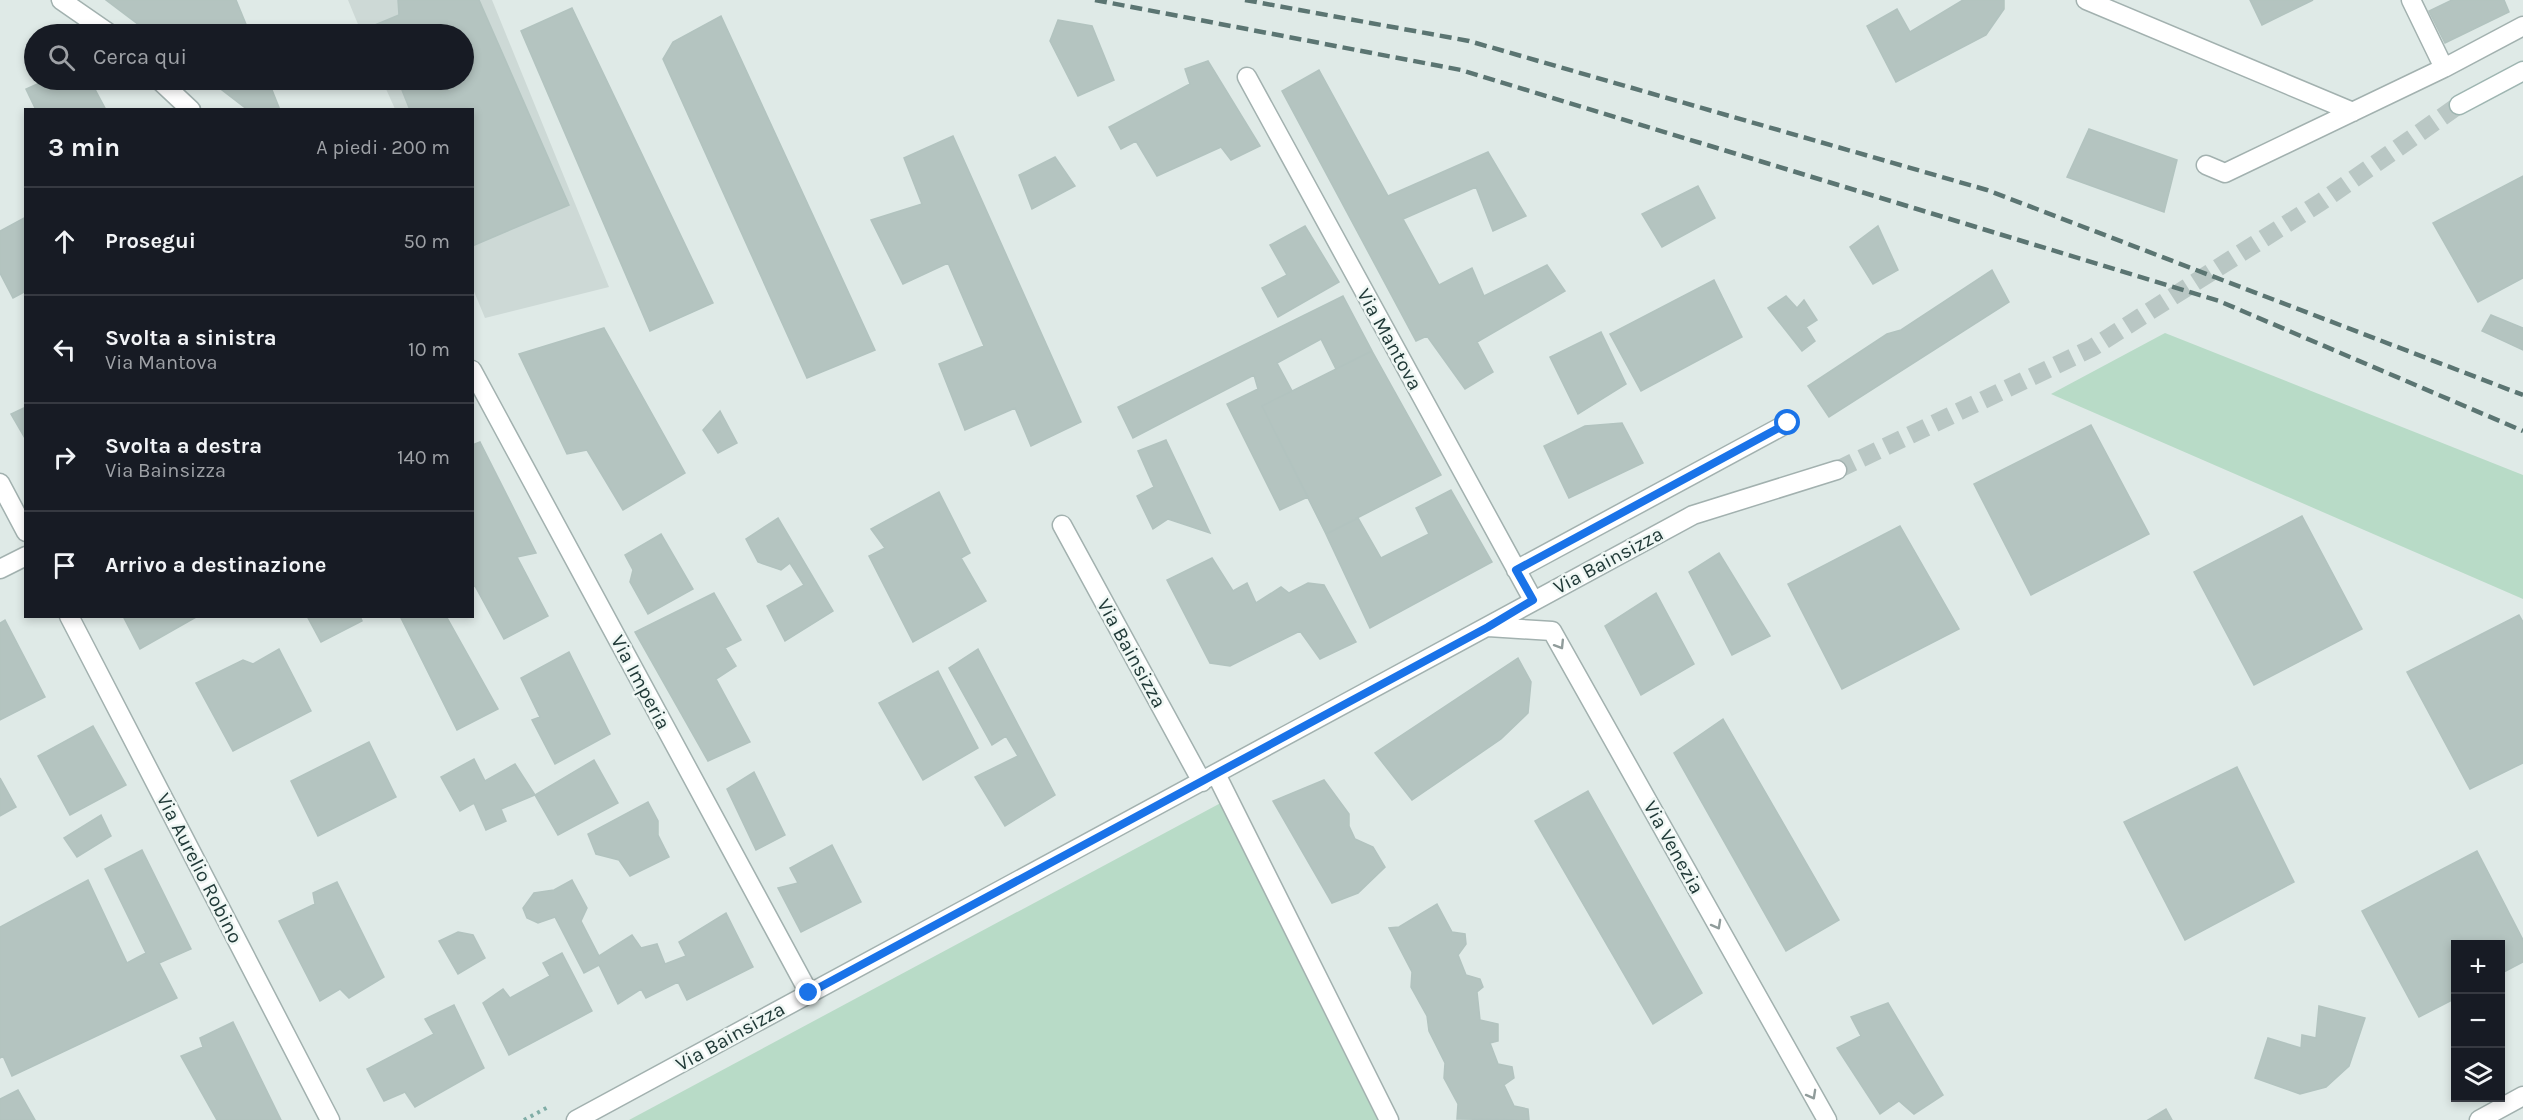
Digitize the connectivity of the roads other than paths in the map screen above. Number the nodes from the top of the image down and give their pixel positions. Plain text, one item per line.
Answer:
1 (61, 0) edge
2 (2086, 0) edge
3 (2411, 0) edge
4 (96, 24) edge
5 (2523, 26) edge
6 (2444, 68) junction
7 (2523, 71) edge
8 (1247, 77) dead end
9 (170, 90) edge
10 (2459, 105) tunnel mouth
11 (189, 108) edge
12 (2353, 112) junction
13 (2206, 165) dead end
14 (474, 374) edge
15 (1788, 423) dead end
16 (1837, 470) tunnel mouth
17 (0, 483) edge
18 (1062, 525) dead end
19 (24, 528) edge
20 (24, 557) edge
21 (0, 569) edge
22 (1516, 570) junction
23 (1533, 600) junction
24 (70, 618) edge
25 (1488, 627) junction
26 (1209, 778) junction
27 (809, 993) junction
28 (2523, 1096) edge
29 (330, 1120) edge
30 (576, 1120) edge
31 (1389, 1120) edge
32 (1827, 1120) edge
33 (2479, 1120) edge

1 - 4 street
2 - 12 street
3 - 6 street
5 - 6 street
6 - 12 street
7 - 10 street
8 - 22 street, Via Mantova
9 - 11 street
12 - 13 street
14 - 27 street, Via Imperia
15 - 22 street
16 - 23 street, Via Bainsizza
17 - 19 street
18 - 26 street, Via Bainsizza
20 - 21 street
22 - 23 street, Via Mantova
23 - 25 street, Via Bainsizza
24 - 29 street, Via Aurelio Robino
25 - 26 street, Via Bainsizza
25 -> 32 street, Via Venezia
26 - 27 street, Via Bainsizza
26 - 31 street
27 - 30 street, Via Bainsizza
28 - 33 street

